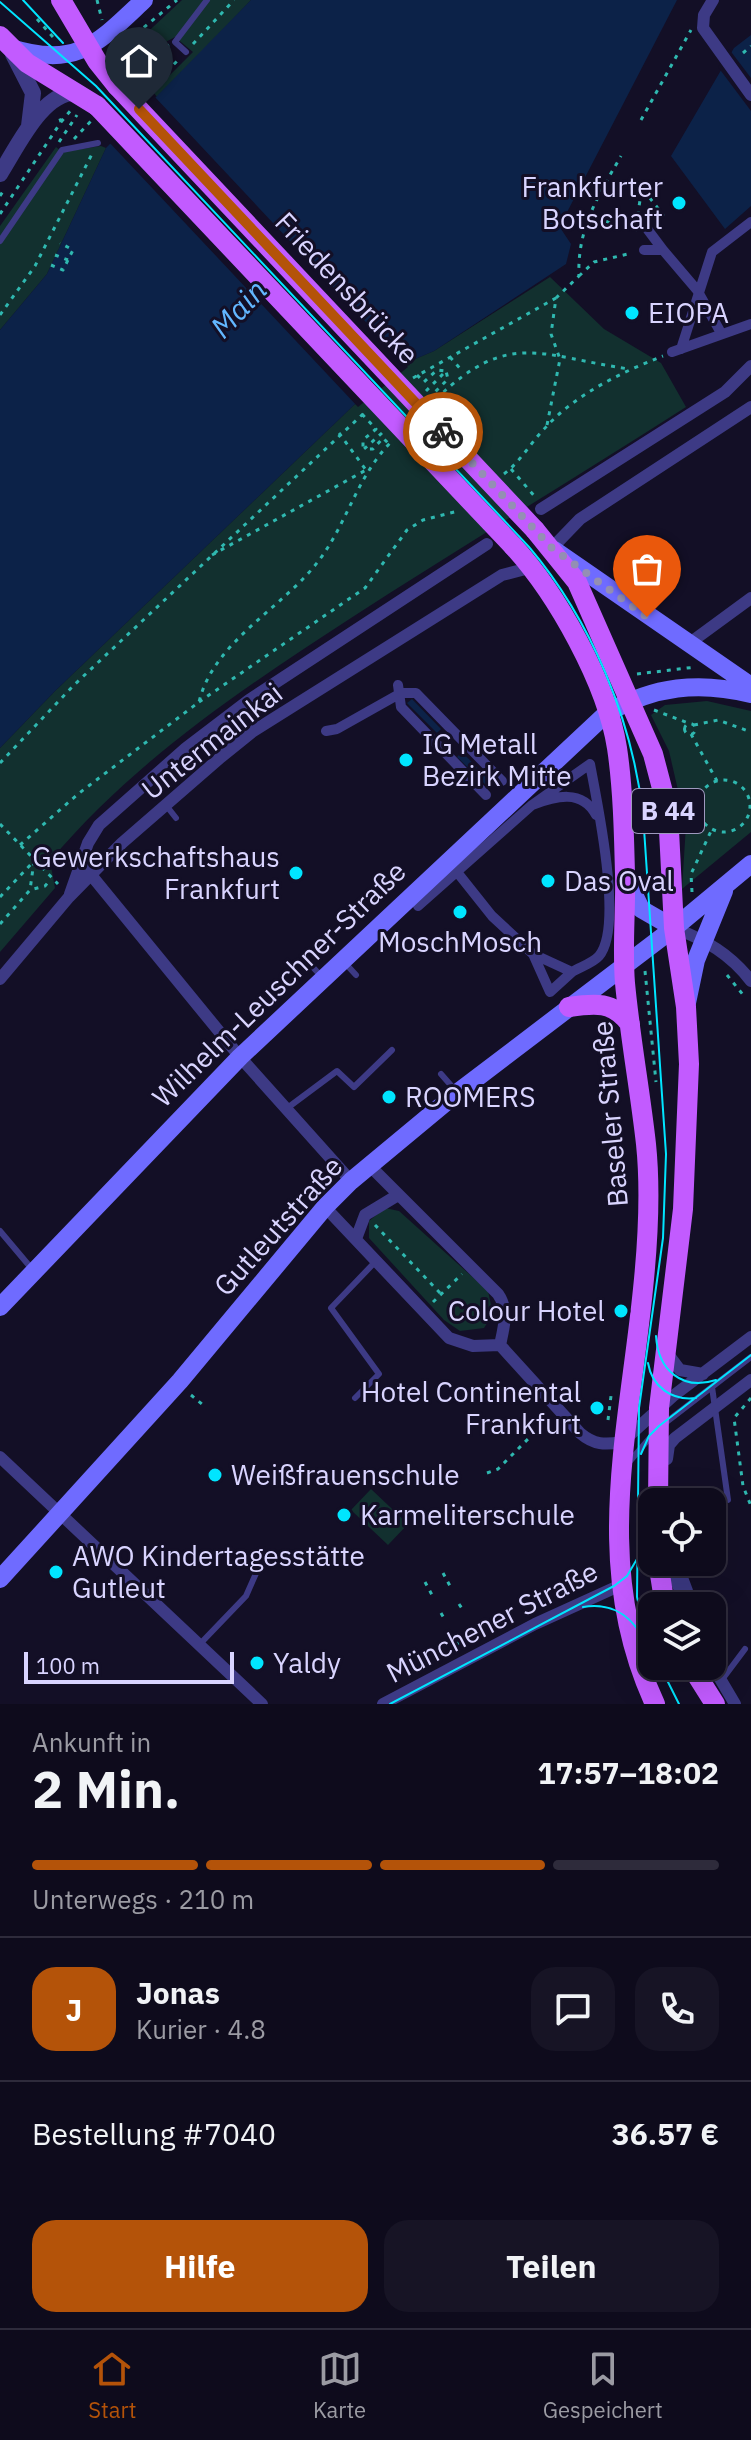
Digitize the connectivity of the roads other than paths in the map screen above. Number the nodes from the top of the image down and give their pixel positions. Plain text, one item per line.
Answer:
1 (61, 0) edge
2 (144, 0) edge
3 (207, 0) edge
4 (713, 0) edge
5 (6, 42) edge
6 (88, 46) junction
7 (186, 52) dead end
8 (751, 95) edge
9 (85, 102) junction
10 (27, 131) junction
11 (98, 143) road end
12 (0, 174) edge
13 (751, 222) edge
14 (641, 230) road end
15 (0, 241) edge
16 (663, 250) junction
17 (641, 251) road end
18 (697, 290) junction
19 (751, 324) edge
20 (721, 333) junction
21 (751, 366) edge
22 (751, 378) edge
23 (725, 392) junction
24 (751, 407) edge
25 (540, 505) road end
26 (487, 544) dead end
27 (552, 548) junction
28 (533, 567) junction
29 (751, 598) edge
30 (687, 645) junction
31 (751, 686) edge
32 (400, 689) junction
33 (751, 694) edge
34 (640, 702) junction
35 (385, 703) junction
36 (401, 707) junction
37 (607, 713) junction
38 (326, 731) dead end
39 (457, 734) junction
40 (441, 751) junction
41 (502, 781) dead end
42 (486, 795) dead end
43 (165, 804) junction
44 (532, 805) junction
45 (176, 818) dead end
46 (601, 824) junction
47 (80, 861) junction
48 (751, 864) edge
49 (455, 870) junction
50 (91, 875) junction
51 (625, 875) junction
52 (725, 888) junction
53 (69, 897) junction
54 (418, 906) dead end
55 (674, 928) junction
56 (703, 941) junction
57 (533, 954) junction
58 (341, 958) junction
59 (308, 962) dead end
60 (624, 963) junction
61 (576, 974) junction
62 (356, 975) dead end
63 (322, 977) junction
64 (0, 979) edge
65 (751, 981) edge
66 (569, 1007) junction
67 (686, 1007) junction
68 (630, 1024) junction
69 (392, 1050) dead end
70 (240, 1057) junction
71 (441, 1074) dead end
72 (457, 1093) junction
73 (286, 1109) junction
74 (370, 1166) junction
75 (351, 1181) junction
76 (398, 1195) junction
77 (325, 1207) junction
78 (0, 1231) edge
79 (356, 1239) junction
80 (376, 1261) junction
81 (34, 1272) junction
82 (0, 1307) edge
83 (751, 1337) edge
84 (500, 1345) junction
85 (665, 1345) junction
86 (751, 1357) edge
87 (703, 1374) junction
88 (751, 1380) edge
89 (712, 1387) junction
90 (355, 1398) dead end
91 (715, 1407) junction
92 (659, 1408) junction
93 (658, 1429) junction
94 (622, 1442) junction
95 (0, 1457) edge
96 (619, 1473) junction
97 (661, 1488) edge
98 (663, 1488) edge
99 (728, 1500) dead end
100 (60, 1515) junction
101 (261, 1562) dead end
102 (0, 1579) edge
103 (623, 1584) junction
104 (199, 1645) junction
105 (745, 1649) dead end
106 (700, 1680) edge
107 (721, 1681) joint
108 (262, 1704) edge
109 (383, 1704) edge
110 (655, 1704) edge
111 (715, 1704) edge
112 (735, 1704) edge

1 - 6 main road, B 44
2 - 6 main road
3 - 7 lane
4 - 8 street
5 - 6 main road
5 - 9 main road, B 44
5 - 10 street
6 - 27 main road, Friedensbrücke / B 44, bridge
9 - 10 street
9 - 28 main road, Friedensbrücke / B 44, bridge
10 - 12 street
11 - 15 lane
13 - 18 street
14 - 16 street
16 - 17 street
16 - 18 street
18 - 20 street
18 - 20 street
19 - 20 street
21 - 23 street
22 - 23 street
23 - 25 street
24 - 27 street
26 - 47 street
27 - 30 main road
27 - 34 main road, B 44
28 - 37 main road, B 44
28 - 43 street, Untermainkai
29 - 30 street
30 - 31 main road
32 - 35 street
32 - 36 street
32 - 39 street
33 - 34 main road, Wilhelm-Leuschner-Straße
34 - 37 main road, Wilhelm-Leuschner-Straße
34 - 55 main road, B 44
35 - 36 street
35 - 38 street
36 - 40 street
37 - 51 main road, B 44
37 - 58 main road, Wilhelm-Leuschner-Straße
39 - 40 street
39 - 41 street
40 - 42 street
43 - 45 lane
43 - 50 street, Untermainkai
44 - 46 street
44 - 46 street, Wilhelm-Leuschner-Straße
44 - 49 street, Wilhelm-Leuschner-Straße
46 - 61 street
47 - 50 street
47 - 53 street
48 - 52 main road, Gutleutstraße
49 - 54 street, Wilhelm-Leuschner-Straße
49 - 57 street
50 - 53 street, Untermainkai
50 - 70 street
51 - 55 main road, B 44
51 - 60 main road, Baseler Straße / B 44
52 - 55 main road, Gutleutstraße
52 - 56 main road
53 - 64 street, Untermainkai
55 - 56 street
55 - 60 main road, Gutleutstraße
55 - 67 main road, B 44
56 - 65 street
56 - 67 main road
57 - 61 street
57 - 61 street
58 - 62 lane
58 - 63 main road, Wilhelm-Leuschner-Straße
59 - 63 lane
60 - 66 main road, Gutleutstraße
60 - 68 main road, Baseler Straße / B 44
63 - 70 main road, Wilhelm-Leuschner-Straße
66 - 68 main road
66 - 72 main road, Gutleutstraße
67 - 85 main road, B 44
68 - 94 main road, Baseler Straße / B 44
69 - 73 lane
70 - 73 street
70 - 81 main road, Wilhelm-Leuschner-Straße
71 - 72 lane
72 - 74 main road, Gutleutstraße
73 - 75 street
74 - 75 main road, Gutleutstraße
74 - 76 street
75 - 77 main road, Gutleutstraße
76 - 79 street
76 - 84 street
77 - 79 street
77 - 100 main road, Gutleutstraße
78 - 81 lane
79 - 80 street
80 - 84 street
80 - 90 lane
81 - 82 main road, Wilhelm-Leuschner-Straße
83 - 87 street
84 - 94 street
85 - 87 street
85 - 92 main road, B 44
86 - 89 lane
87 - 92 street
88 - 91 street
89 - 91 lane
89 - 93 lane
91 - 98 street
91 - 99 lane
92 - 93 main road, B 44
92 - 94 street
93 - 96 lane
93 - 97 main road, B 44
94 - 96 main road, B 44
95 - 100 street
96 - 103 main road, B 44
100 - 102 main road, Gutleutstraße
100 - 104 street
101 - 104 lane
103 - 109 street, Münchener Straße
103 - 110 main road, B 44
104 - 108 street
105 - 107 lane
106 - 111 main road
107 - 112 street

